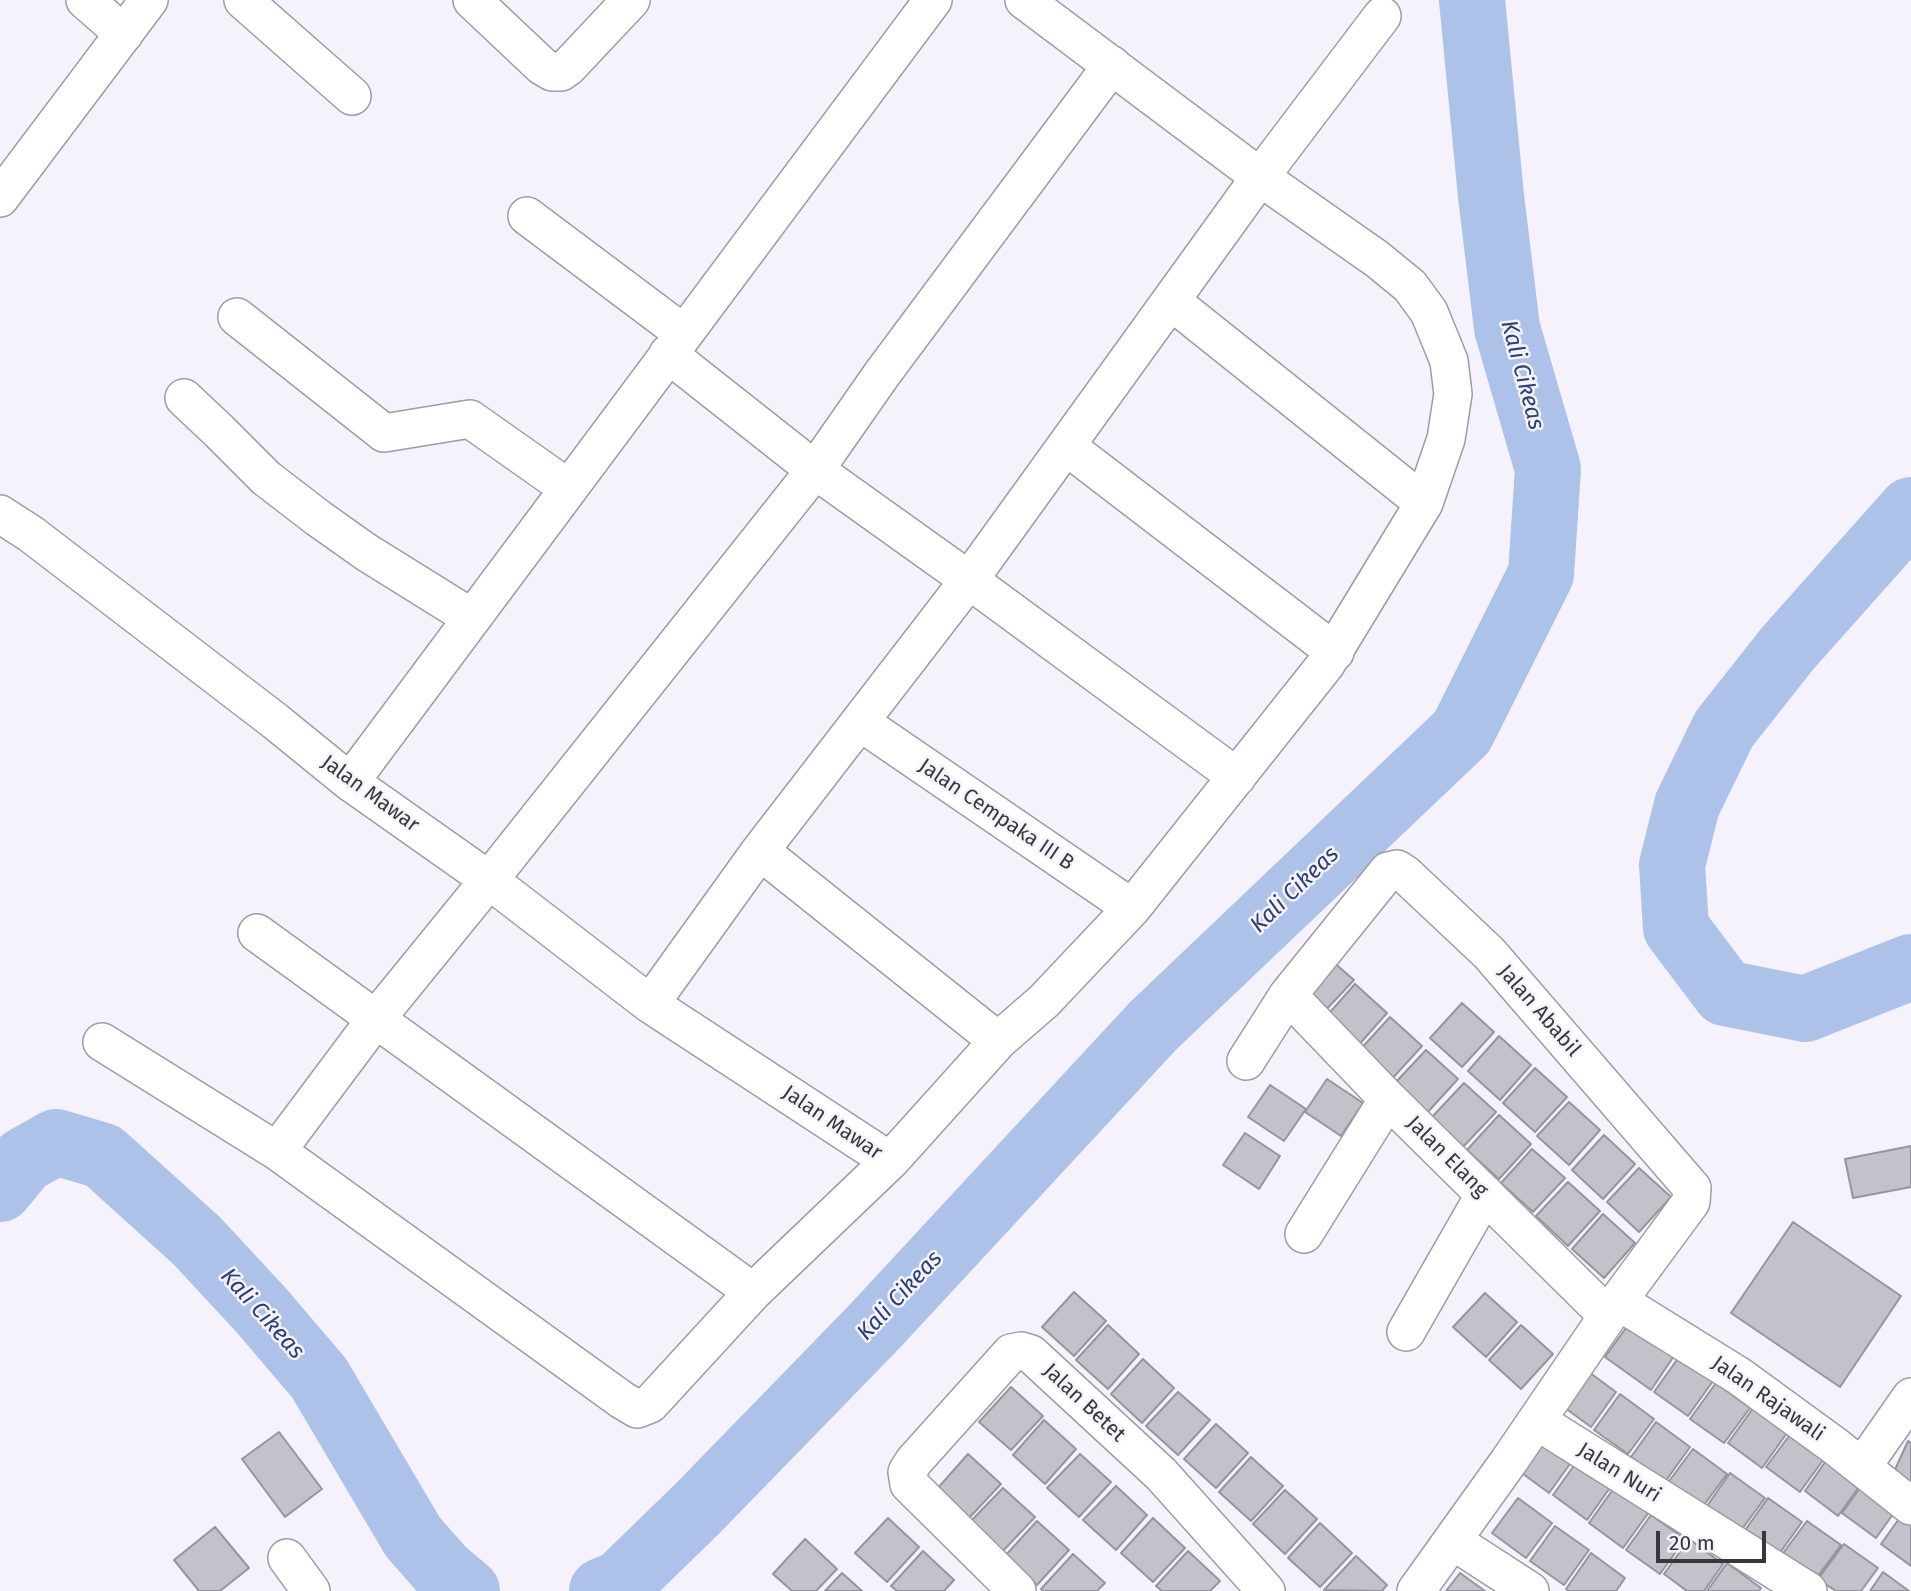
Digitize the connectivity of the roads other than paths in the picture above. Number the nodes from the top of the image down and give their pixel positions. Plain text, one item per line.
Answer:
1 (85, 0) edge
2 (149, 0) edge
3 (243, 0) edge
4 (472, 0) edge
5 (631, 0) edge
6 (933, 0) edge
7 (1024, 0) edge
8 (1382, 16) dead end
9 (124, 34) junction
10 (1112, 65) junction
11 (352, 96) dead end
12 (1260, 177) junction
13 (0, 198) edge
14 (527, 216) dead end
15 (1171, 301) junction
16 (237, 317) dead end
17 (676, 343) junction
18 (184, 398) dead end
19 (1066, 446) junction
20 (815, 470) junction
21 (568, 488) junction
22 (1424, 503) junction
23 (0, 514) edge
24 (970, 580) junction
25 (472, 618) junction
26 (1335, 652) junction
27 (860, 722) junction
28 (1237, 777) junction
29 (351, 782) junction
30 (760, 851) junction
31 (489, 880) junction
32 (1132, 908) junction
33 (257, 933) dead end
34 (1288, 995) junction
35 (650, 1004) junction
36 (375, 1020) junction
37 (998, 1041) junction
38 (102, 1042) dead end
39 (1246, 1060) dead end
40 (1388, 1099) junction
41 (277, 1151) junction
42 (890, 1161) junction
43 (1485, 1194) junction
44 (1304, 1234) dead end
45 (753, 1292) junction
46 (1613, 1308) junction
47 (1406, 1332) dead end
48 (1911, 1397) edge
49 (1537, 1421) junction
50 (1862, 1467) junction
51 (1911, 1506) edge
52 (1453, 1541) junction
53 (287, 1558) dead end
54 (311, 1591) edge
55 (1017, 1591) edge
56 (1266, 1591) edge
57 (1416, 1591) edge
58 (1530, 1591) edge
59 (1808, 1591) edge

1 - 9 street
2 - 9 street
3 - 11 street
4 - 5 street
6 - 17 street
7 - 10 street
8 - 12 street
9 - 13 street
10 - 12 street
10 - 20 street
12 - 15 street
12 - 22 street
14 - 17 street
15 - 19 street
15 - 22 street
16 - 21 street
17 - 20 street
17 - 21 street
18 - 25 street
19 - 24 street
19 - 26 street
20 - 24 street
20 - 31 street
21 - 25 street
22 - 26 street
23 - 29 street, Jalan Mawar
24 - 27 street
24 - 28 street
25 - 29 street
26 - 28 street
27 - 30 street
27 - 32 street, Jalan Cempaka III B
28 - 32 street
29 - 31 street, Jalan Mawar
30 - 35 street
30 - 37 street
31 - 35 street, Jalan Mawar
31 - 36 street
32 - 37 street
33 - 36 street
34 - 39 street
34 - 40 street, Jalan Elang
34 - 46 street, Jalan Ababil
35 - 42 street, Jalan Mawar
36 - 41 street
36 - 45 street
37 - 42 street
38 - 41 street, Jalan Mawar
40 - 43 street, Jalan Elang
40 - 44 street
41 - 45 street, Jalan Mawar
42 - 45 street, Jalan Mawar
43 - 46 street, Jalan Elang
43 - 47 street
46 - 49 street
46 - 50 street, Jalan Rajawali
48 - 50 street
49 - 52 street
49 - 59 street, Jalan Nuri
50 - 51 street, Jalan Rajawali
52 - 57 street
52 - 58 street
53 - 54 street
55 - 56 street, Jalan Betet

